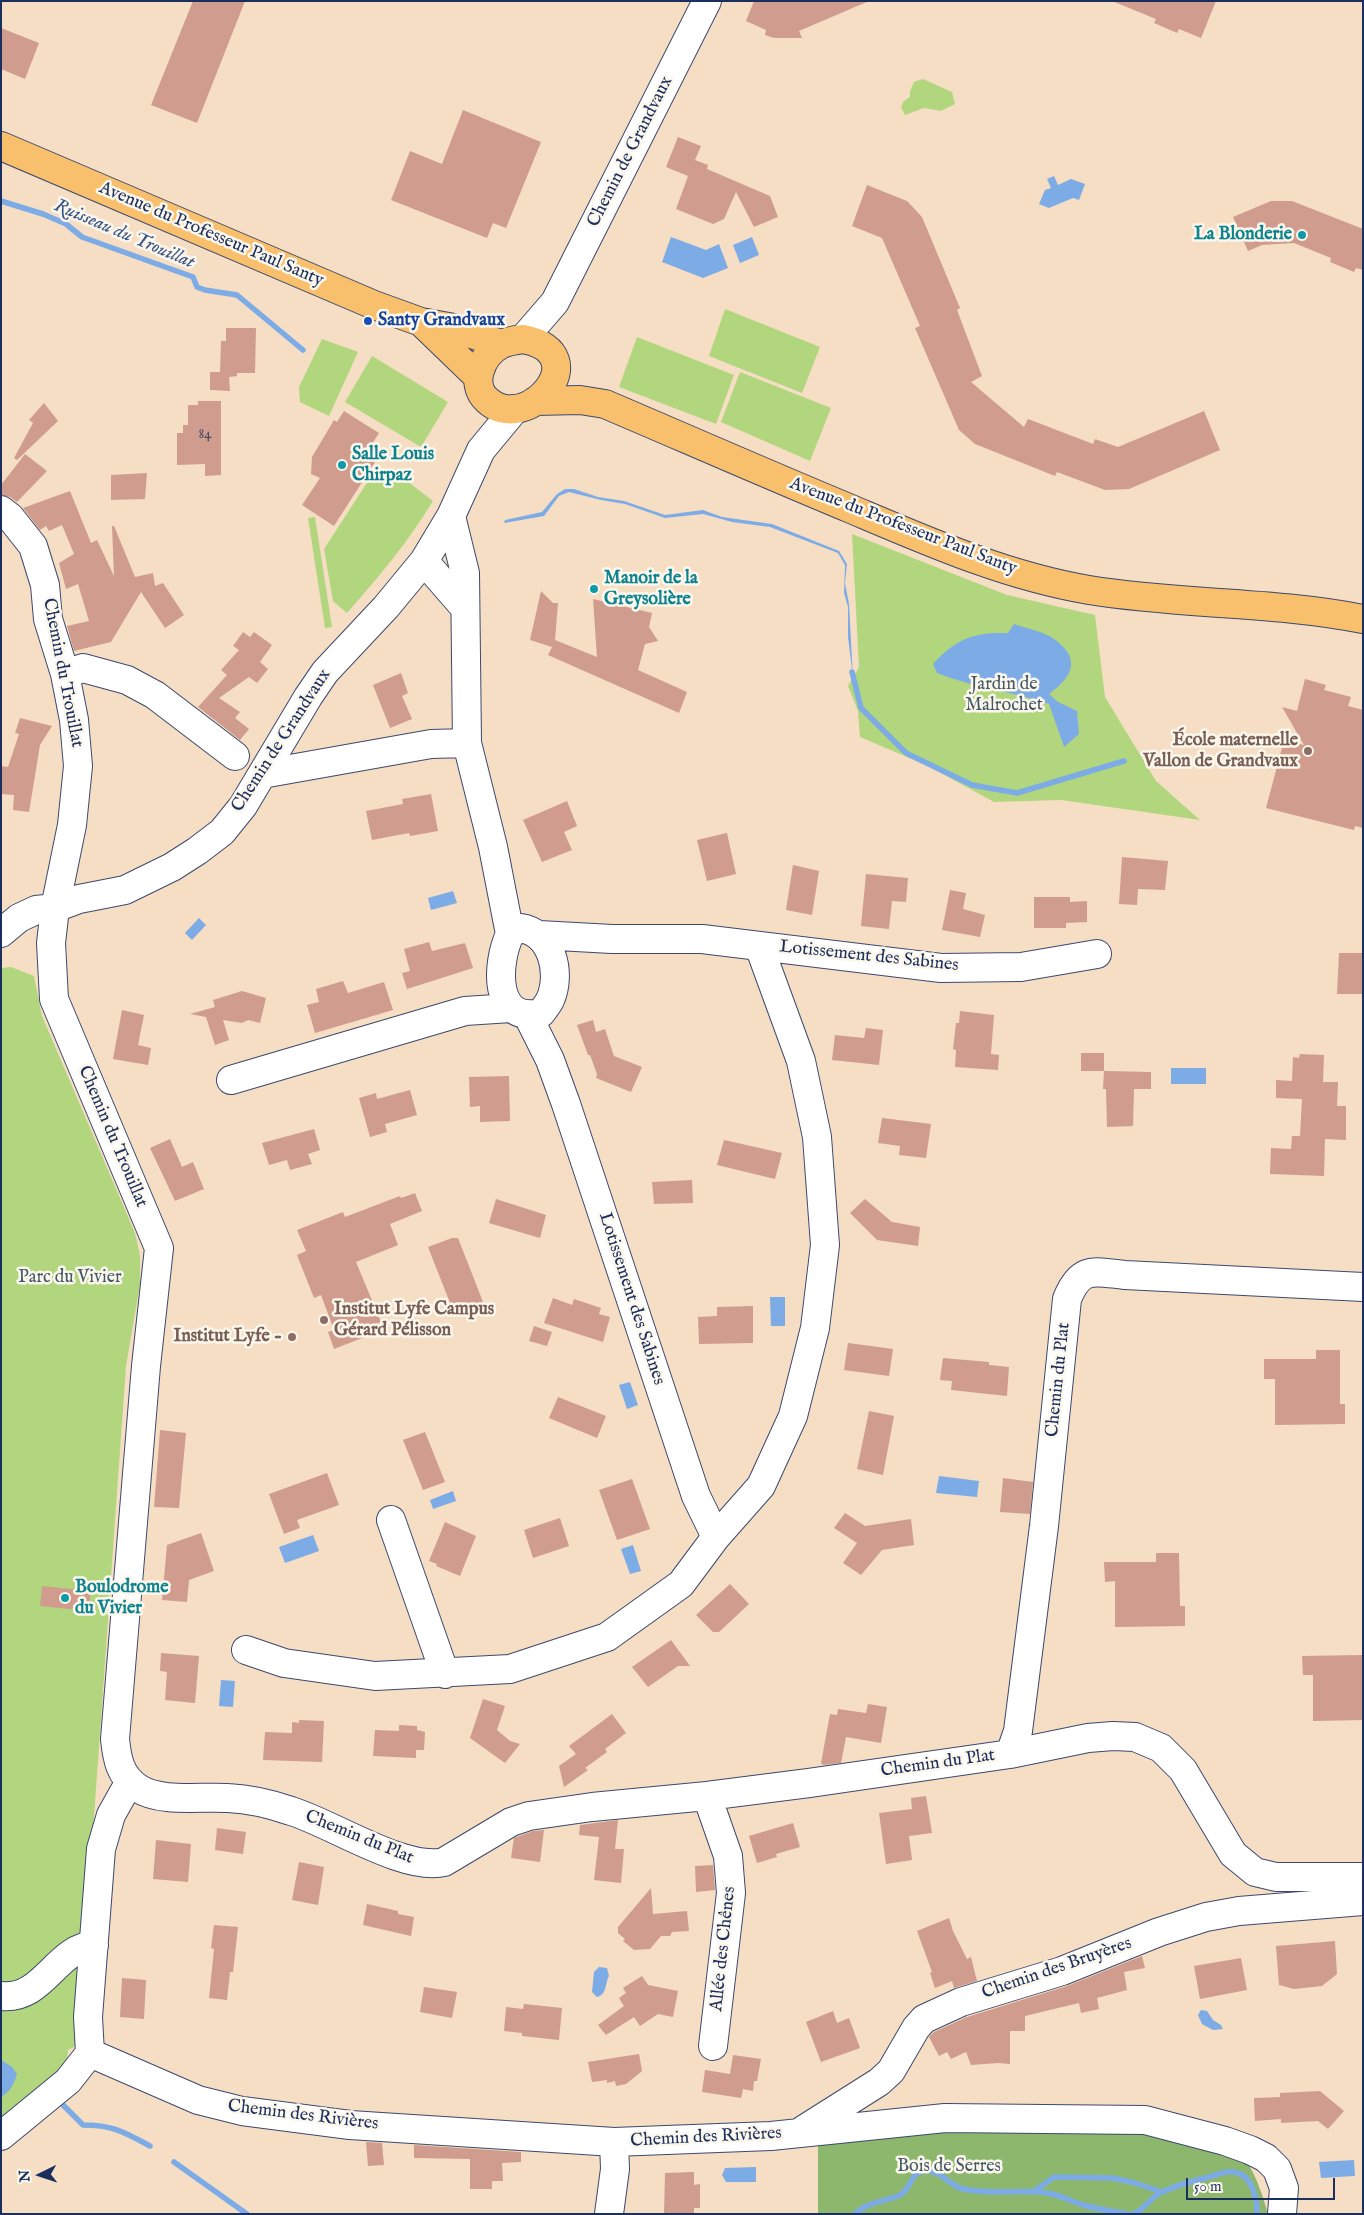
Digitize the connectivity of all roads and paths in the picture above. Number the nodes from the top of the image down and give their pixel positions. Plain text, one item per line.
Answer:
1 (707, 1) edge
2 (1, 146) edge
3 (551, 307) junction
4 (421, 322) junction
5 (512, 342) junction
6 (553, 360) junction
7 (482, 388) junction
8 (605, 404) junction
9 (525, 405) junction
10 (481, 450) junction
11 (1, 510) edge
12 (451, 516) junction
13 (424, 560) junction
14 (464, 608) junction
15 (1363, 619) edge
16 (65, 674) junction
17 (466, 743) junction
18 (235, 756) dead end
19 (262, 774) junction
20 (55, 908) junction
21 (2, 931) edge
22 (526, 933) junction
23 (612, 938) junction
24 (759, 946) junction
25 (1097, 954) dead end
26 (555, 968) junction
27 (500, 980) junction
28 (466, 1011) junction
29 (527, 1012) junction
30 (231, 1080) dead end
31 (1363, 1288) edge
32 (391, 1520) dead end
33 (716, 1537) junction
34 (246, 1650) dead end
35 (445, 1674) junction
36 (1010, 1754) junction
37 (130, 1780) junction
38 (153, 1794) junction
39 (708, 1796) junction
40 (106, 1833) junction
41 (1363, 1877) edge
42 (1363, 1901) edge
43 (94, 1945) junction
44 (1, 1996) edge
45 (713, 2046) dead end
46 (90, 2053) junction
47 (799, 2133) junction
48 (1, 2136) edge
49 (614, 2142) junction
50 (609, 2214) edge
51 (1282, 2214) edge

1 - 3 street, Chemin de Grandvaux
2 - 4 main road, Avenue du Professeur Paul Santy
3 - 5 street, Chemin de Grandvaux
3 - 6 street, Chemin de Grandvaux
4 - 5 main road, Avenue du Professeur Paul Santy
4 - 7 main road, Avenue du Professeur Paul Santy
5 - 6 main road
5 - 7 main road
6 - 8 main road, Avenue du Professeur Paul Santy
6 - 9 main road
7 - 9 main road
7 - 10 street, Chemin de Grandvaux
8 - 9 main road, Avenue du Professeur Paul Santy
8 - 15 main road, Avenue du Professeur Paul Santy
9 - 10 street, Chemin de Grandvaux
10 - 12 street, Chemin de Grandvaux
11 - 16 street, Chemin du Trouillat
12 - 13 street, Chemin de Grandvaux
12 - 14 street, Lotissement des Sabines
13 - 14 street
13 - 19 street, Chemin de Grandvaux
14 - 17 street, Lotissement des Sabines
16 - 18 street
16 - 20 street, Chemin du Trouillat
17 - 19 street
17 - 22 street, Lotissement des Sabines
19 - 20 street, Chemin de Grandvaux
20 - 21 street, Chemin de Grandvaux
20 - 37 street, Chemin du Trouillat
22 - 23 street, Lotissement des Sabines
22 - 26 street, Lotissement des Sabines
22 - 27 street, Lotissement des Sabines
23 - 24 street, Lotissement des Sabines
23 - 26 street, Lotissement des Sabines
24 - 25 street, Lotissement des Sabines
24 - 33 street, Lotissement des Sabines
26 - 29 street, Lotissement des Sabines
27 - 28 street
27 - 29 street, Lotissement des Sabines
28 - 29 street
28 - 30 street
29 - 33 street, Lotissement des Sabines
31 - 36 street, Chemin du Plat
32 - 35 street
33 - 35 street, Lotissement des Sabines
34 - 35 street, Lotissement des Sabines
36 - 39 street, Chemin du Plat
36 - 41 street
37 - 38 street, Chemin du Plat
37 - 40 street
38 - 39 street, Chemin du Plat
38 - 40 street
39 - 45 street, Allée des Chênes
40 - 43 street
42 - 47 street, Chemin des Bruyères
43 - 44 street
43 - 46 street
46 - 48 street
46 - 49 street, Chemin des Rivières
47 - 49 street, Chemin des Rivières
47 - 51 street, Chemin des Rivières
49 - 50 street

